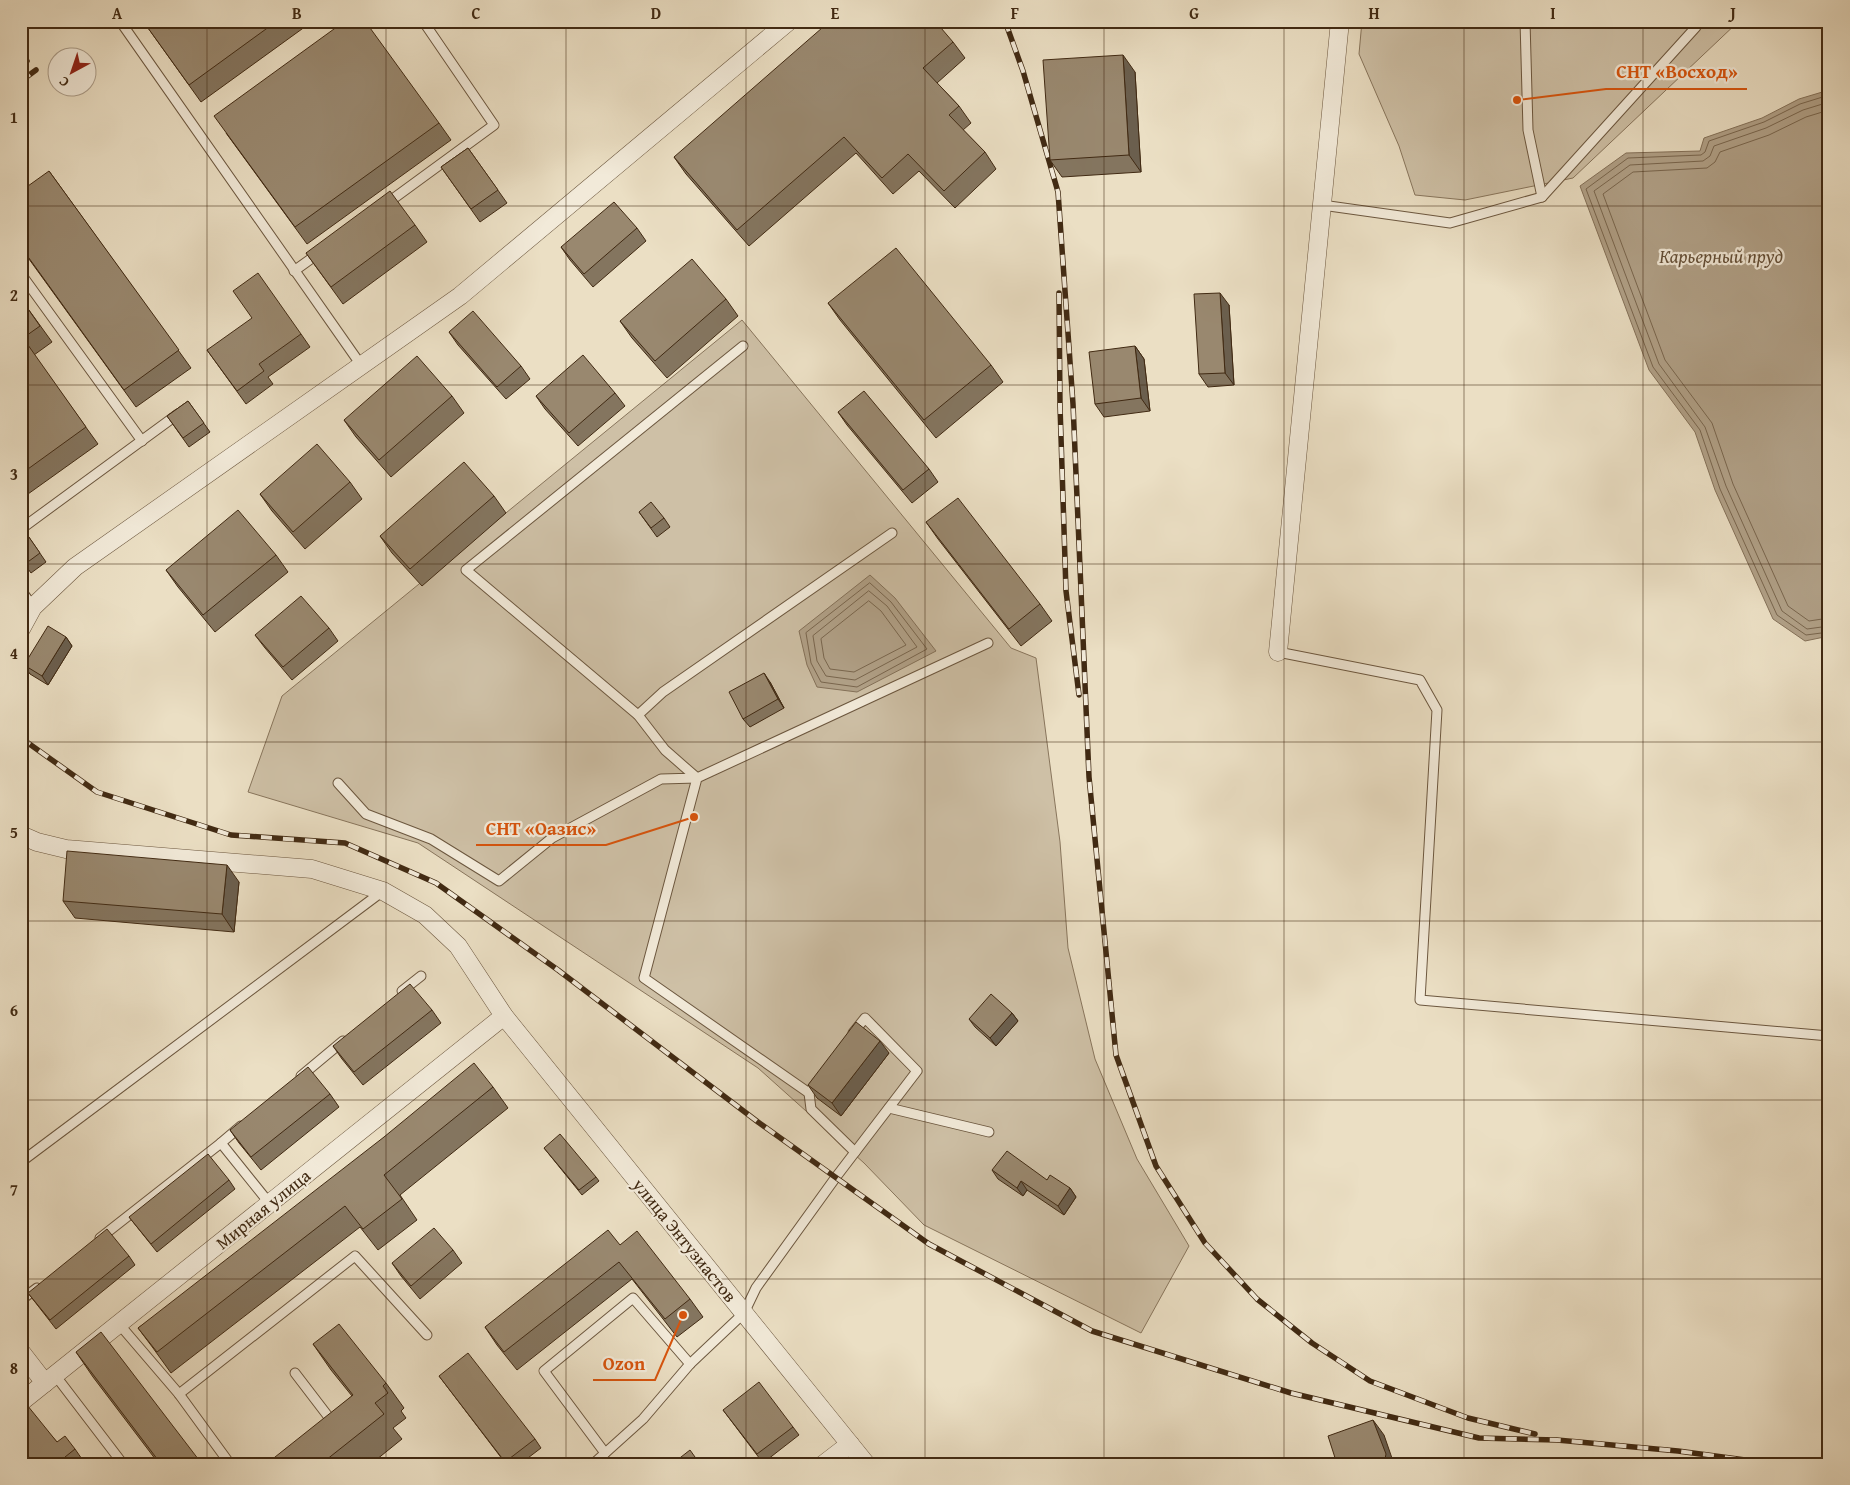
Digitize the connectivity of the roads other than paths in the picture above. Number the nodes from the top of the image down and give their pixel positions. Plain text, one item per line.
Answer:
1 (120, 21) edge
2 (423, 21) edge
3 (789, 21) edge
4 (1340, 21) edge
5 (1525, 21) edge
6 (1696, 21) edge
7 (1542, 197) junction
8 (1322, 204) junction
9 (374, 212) edge
10 (326, 248) edge
11 (294, 271) junction
12 (21, 274) edge
13 (743, 346) dead end
14 (361, 365) junction
15 (178, 414) edge
16 (142, 441) junction
17 (21, 529) edge
18 (892, 533) dead end
19 (21, 590) edge
20 (33, 607) junction
21 (21, 628) edge
22 (988, 643) dead end
23 (1278, 652) joint
24 (638, 715) junction
25 (697, 778) junction
26 (338, 783) dead end
27 (21, 835) edge
28 (383, 890) junction
29 (422, 976) dead end
30 (392, 1000) edge
31 (504, 1016) junction
32 (1829, 1036) edge
33 (347, 1038) edge
34 (848, 1040) edge
35 (826, 1070) edge
36 (295, 1081) edge
37 (809, 1093) junction
38 (889, 1108) junction
39 (251, 1118) edge
40 (989, 1132) dead end
41 (221, 1143) junction
42 (855, 1152) junction
43 (21, 1162) edge
44 (270, 1204) junction
45 (90, 1246) edge
46 (44, 1282) edge
47 (21, 1300) edge
48 (744, 1313) junction
49 (119, 1324) junction
50 (427, 1335) dead end
51 (21, 1352) edge
52 (690, 1364) junction
53 (295, 1373) dead end
54 (50, 1379) junction
55 (179, 1394) junction
56 (21, 1402) edge
57 (327, 1429) edge
58 (850, 1444) junction
59 (605, 1453) junction
60 (123, 1464) edge
61 (230, 1464) edge
62 (593, 1464) edge
63 (824, 1464) edge
64 (866, 1464) edge

1 - 11 lane
2 - 9 lane
3 - 14 street
4 - 8 street
5 - 7 lane
6 - 7 lane
7 - 8 lane
8 - 23 street
10 - 11 lane
11 - 14 lane
12 - 16 lane
13 - 24 lane
14 - 20 street
15 - 16 lane
16 - 17 lane
18 - 24 lane
19 - 20 lane
20 - 21 street
22 - 25 lane
23 - 32 lane
24 - 25 lane
25 - 26 lane
25 - 37 lane
27 - 28 street, улица Энтузиастов
28 - 31 street, улица Энтузиастов
28 - 43 lane
29 - 30 lane
31 - 44 street, Мирная улица
31 - 48 street, улица Энтузиастов
33 - 36 lane
34 - 38 lane
35 - 37 lane
37 - 42 lane
38 - 40 lane
38 - 42 lane
39 - 41 lane
41 - 44 lane
41 - 45 lane
42 - 48 lane
44 - 49 street, Мирная улица
46 - 47 lane
48 - 52 lane
48 - 58 street, улица Энтузиастов
49 - 54 street, Мирная улица
49 - 55 lane
50 - 55 lane
51 - 54 street
52 - 59 lane
52 - 59 lane
53 - 57 lane
54 - 56 street, Мирная улица
54 - 60 lane
55 - 61 lane
58 - 63 street
58 - 64 street, улица Энтузиастов
59 - 62 lane

